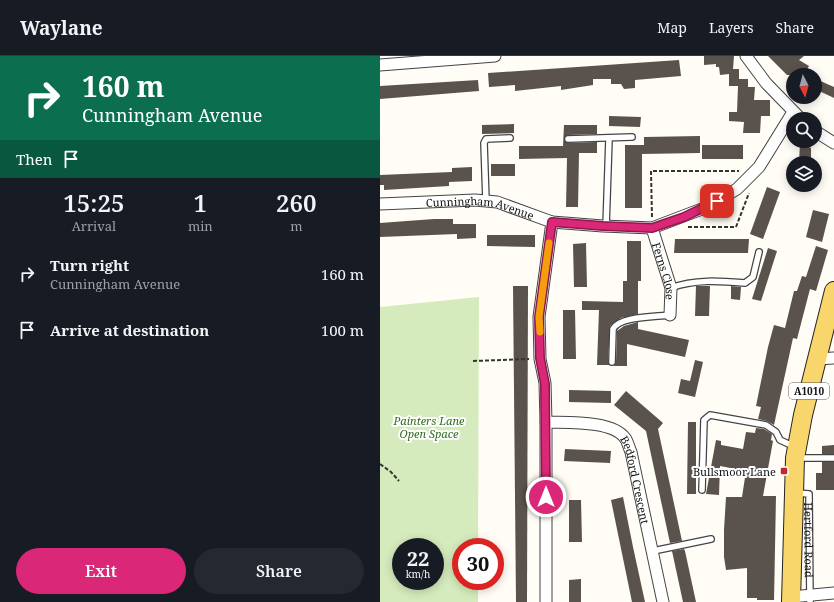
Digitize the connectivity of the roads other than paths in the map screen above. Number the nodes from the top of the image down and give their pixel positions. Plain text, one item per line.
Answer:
1 (495, 56) edge
2 (746, 56) edge
3 (380, 65) edge
4 (793, 112) edge
5 (786, 130) edge
6 (822, 135) edge
7 (632, 137) dead end
8 (510, 138) dead end
9 (568, 139) dead end
10 (609, 139) junction
11 (834, 143) edge
12 (486, 201) junction
13 (380, 204) edge
14 (552, 222) junction
15 (606, 226) junction
16 (652, 228) junction
17 (759, 252) dead end
18 (671, 288) junction
19 (834, 291) edge
20 (670, 315) joint
21 (834, 358) edge
22 (816, 359) junction
23 (612, 362) dead end
24 (546, 422) junction
25 (796, 452) junction
26 (834, 458) edge
27 (702, 490) dead end
28 (793, 492) junction
29 (711, 539) dead end
30 (653, 551) junction
31 (834, 593) edge
32 (810, 599) edge
33 (791, 600) edge
34 (546, 602) edge
35 (663, 602) edge

1 - 3 street
2 - 4 street
5 - 16 street, Cunningham Avenue
6 - 11 street
7 - 10 lane
8 - 12 lane
9 - 10 lane
10 - 15 lane
12 - 13 street, Cunningham Avenue
12 - 14 street, Cunningham Avenue
14 - 15 street, Cunningham Avenue
14 - 24 street
15 - 16 street, Cunningham Avenue
16 - 18 street, Ferns Close
17 - 18 lane
18 - 20 street, Ferns Close
19 - 22 main road, Hertford Road / A1010
20 - 23 lane
21 - 22 street
22 - 25 main road, Hertford Road / A1010
24 - 30 street, Bedford Crescent
24 - 34 street
25 - 26 lane
25 - 27 lane
25 - 28 main road, Hertford Road / A1010
28 - 32 lane, Hertford Road
28 - 33 main road, Hertford Road / A1010
29 - 30 lane
30 - 35 street, Bedford Crescent
31 - 32 street
32 - 33 street

